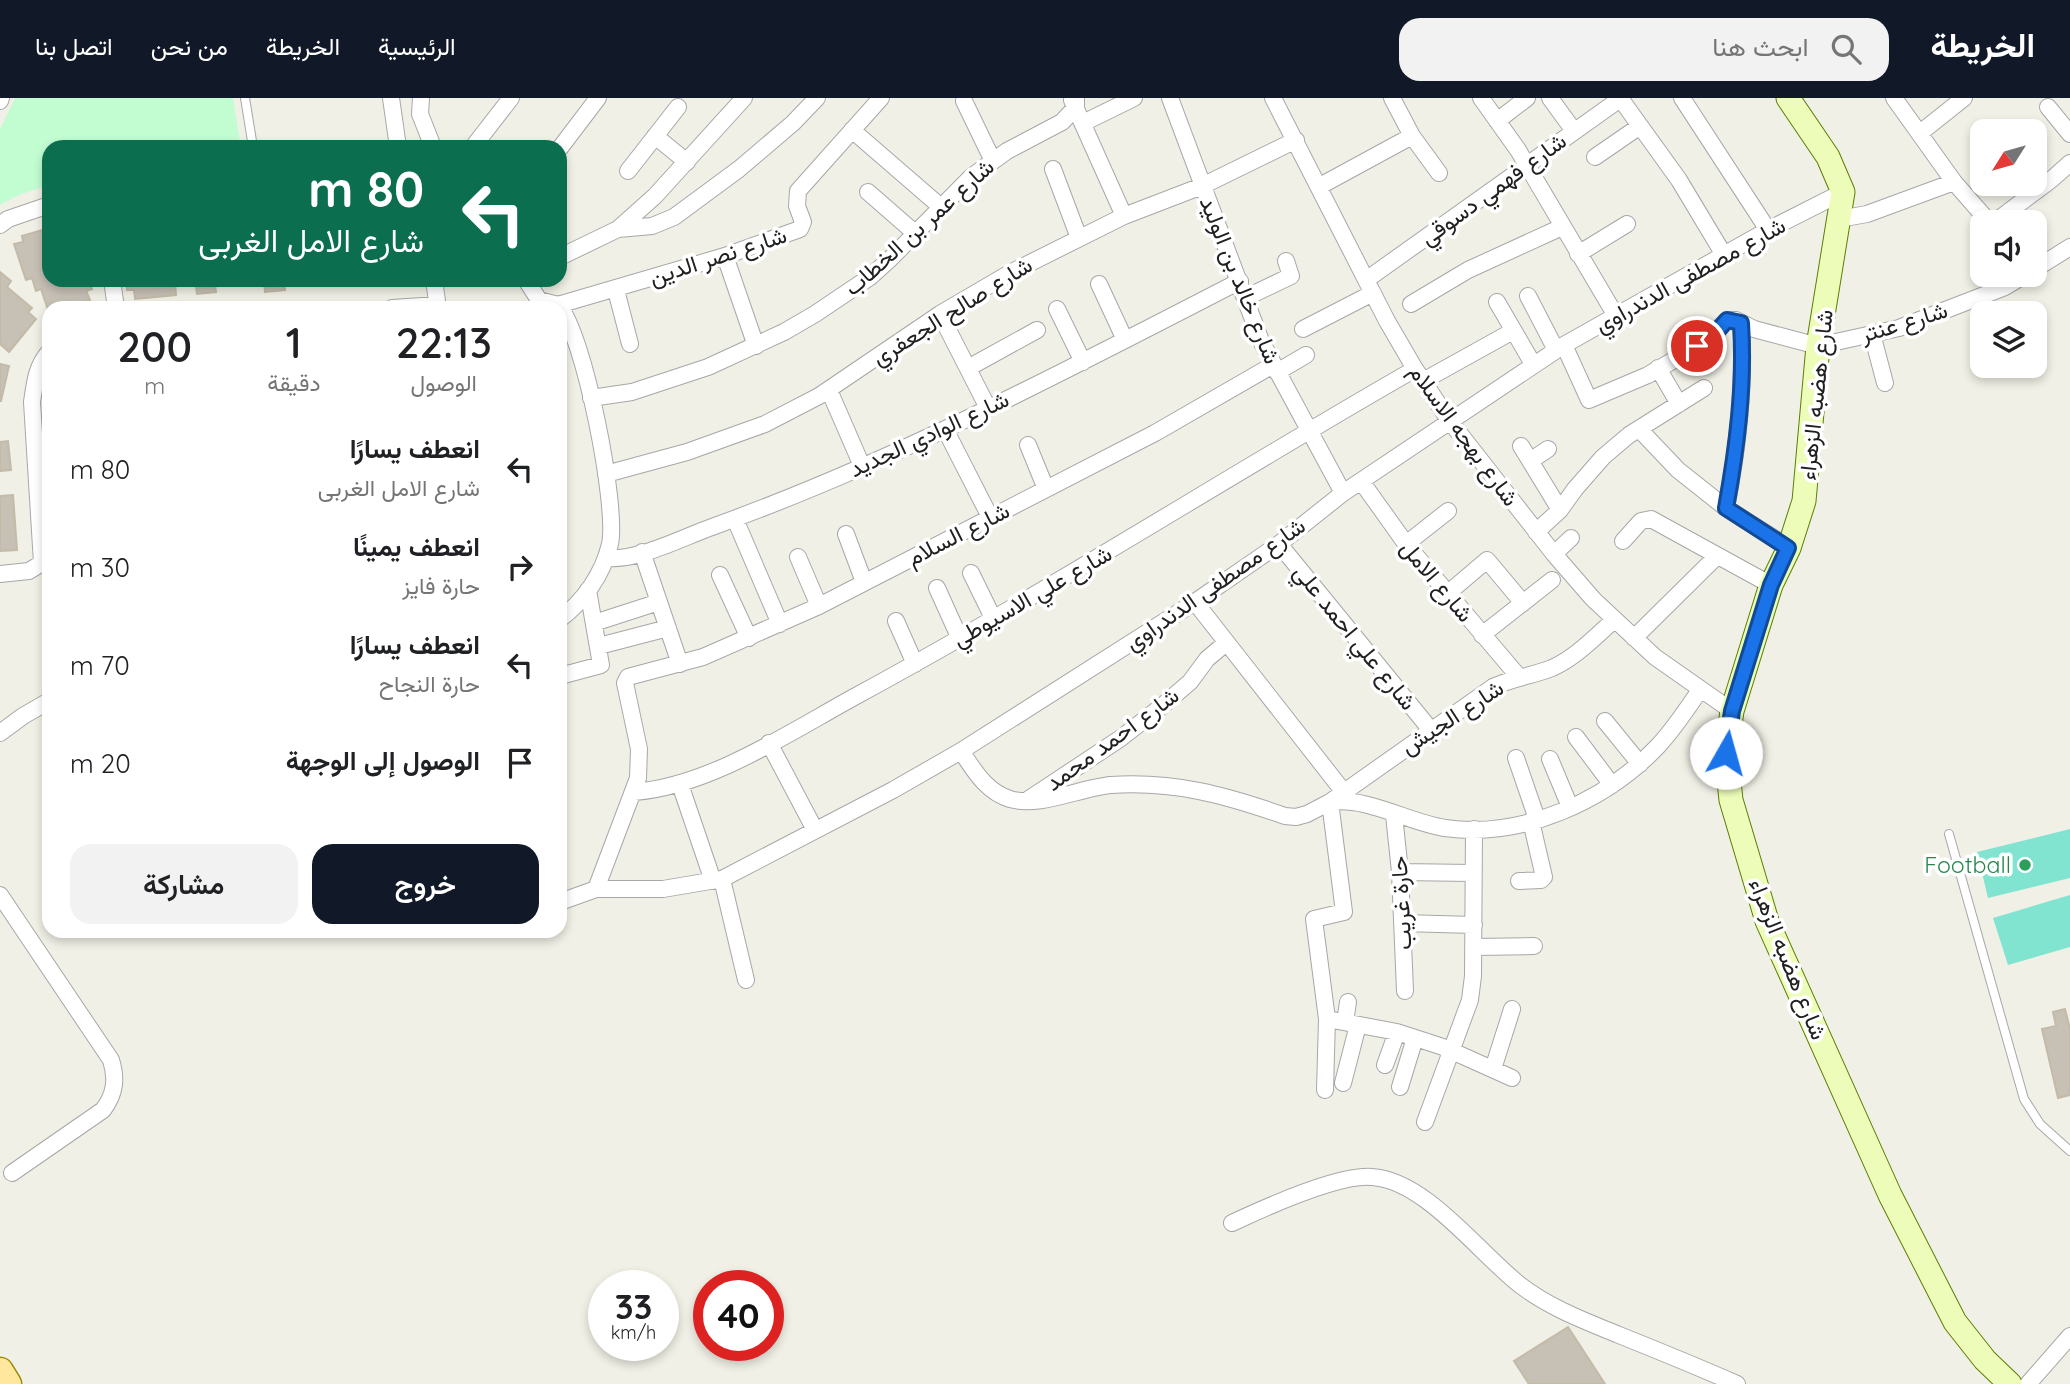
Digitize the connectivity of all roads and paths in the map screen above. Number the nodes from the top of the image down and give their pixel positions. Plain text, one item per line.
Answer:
1 (245, 98) edge
2 (391, 98) edge
3 (421, 98) edge
4 (511, 98) edge
5 (598, 98) edge
6 (744, 98) edge
7 (817, 98) edge
8 (881, 98) edge
9 (1134, 98) edge
10 (1170, 98) edge
11 (1273, 98) edge
12 (1392, 98) edge
13 (1480, 98) edge
14 (1527, 98) edge
15 (1550, 98) edge
16 (1682, 98) edge
17 (1788, 98) edge
18 (1894, 98) edge
19 (1964, 98) edge
20 (1625, 100) edge
21 (1074, 101) edge
22 (964, 102) dead end
23 (678, 107) dead end
24 (2048, 107) dead end
25 (1497, 121) junction
26 (1083, 123) junction
27 (1640, 126) junction
28 (852, 130) junction
29 (1574, 131) junction
30 (1920, 132) junction
31 (2070, 134) edge
32 (655, 136) junction
33 (1412, 136) junction
34 (252, 140) edge
35 (397, 140) edge
36 (430, 140) edge
37 (478, 140) edge
38 (566, 140) edge
39 (1296, 140) junction
40 (1595, 157) dead end
41 (993, 161) junction
42 (687, 162) junction
43 (2070, 163) edge
44 (1527, 165) junction
45 (1053, 169) dead end
46 (628, 171) dead end
47 (1439, 173) dead end
48 (1954, 182) junction
49 (1202, 186) junction
50 (1320, 187) junction
51 (868, 192) dead end
52 (1843, 192) junction
53 (42, 207) edge
54 (940, 207) junction
55 (1978, 210) edge
56 (2011, 210) edge
57 (1124, 216) junction
58 (1839, 219) junction
59 (1627, 224) dead end
60 (0, 225) edge
61 (1562, 227) junction
62 (618, 229) junction
63 (1768, 230) junction
64 (915, 233) junction
65 (1079, 238) junction
66 (2070, 247) edge
67 (567, 254) edge
68 (1578, 254) junction
69 (1724, 255) junction
70 (725, 256) junction
71 (1286, 261) dead end
72 (2047, 261) edge
73 (1240, 281) junction
74 (1099, 284) dead end
75 (531, 287) edge
76 (1369, 287) junction
77 (2002, 287) edge
78 (615, 290) junction
79 (1528, 296) dead end
80 (1245, 298) junction
81 (543, 301) edge
82 (1497, 302) dead end
83 (567, 303) edge
84 (1410, 304) dead end
85 (1057, 309) dead end
86 (940, 314) junction
87 (1616, 316) junction
88 (567, 320) edge
89 (1741, 323) junction
90 (1303, 329) dead end
91 (1037, 330) dead end
92 (1513, 331) junction
93 (1872, 334) junction
94 (1125, 340) junction
95 (630, 344) dead end
96 (755, 346) junction
97 (1818, 346) junction
98 (1560, 347) junction
99 (1306, 355) dead end
100 (42, 361) edge
101 (1083, 362) junction
102 (1533, 365) junction
103 (968, 368) junction
104 (1658, 368) junction
105 (1275, 369) junction
106 (1419, 375) junction
107 (1885, 383) dead end
108 (1704, 388) dead end
109 (829, 390) junction
110 (592, 398) junction
111 (1679, 404) junction
112 (988, 408) junction
113 (1449, 420) junction
114 (945, 429) junction
115 (1639, 429) junction
116 (1308, 430) junction
117 (1028, 446) dead end
118 (1521, 446) dead end
119 (1548, 449) dead end
120 (1530, 461) junction
121 (862, 466) junction
122 (606, 474) junction
123 (1361, 481) junction
124 (1046, 489) junction
125 (1343, 493) junction
126 (1726, 508) junction
127 (1560, 510) junction
128 (1448, 511) dead end
129 (990, 517) junction
130 (734, 519) junction
131 (1536, 532) junction
132 (846, 534) dead end
133 (1571, 538) dead end
134 (1623, 541) dead end
135 (1279, 544) junction
136 (1406, 544) junction
137 (1788, 548) junction
138 (642, 552) junction
139 (1554, 554) junction
140 (798, 556) dead end
141 (1717, 556) junction
142 (606, 558) junction
143 (971, 573) dead end
144 (0, 574) edge
145 (720, 575) dead end
146 (1552, 580) dead end
147 (864, 582) junction
148 (1771, 585) junction
149 (937, 588) dead end
150 (588, 590) junction
151 (1447, 594) junction
152 (659, 602) junction
153 (1195, 602) junction
154 (1523, 603) junction
155 (819, 606) junction
156 (567, 612) edge
157 (994, 620) junction
158 (1614, 620) junction
159 (896, 621) dead end
160 (594, 623) junction
161 (780, 624) junction
162 (668, 628) junction
163 (1482, 635) junction
164 (749, 638) junction
165 (1634, 638) junction
166 (960, 639) junction
167 (1226, 643) junction
168 (598, 646) junction
169 (680, 664) junction
170 (915, 664) junction
171 (567, 674) edge
172 (1519, 677) junction
173 (1700, 690) junction
174 (42, 705) edge
175 (1732, 711) junction
176 (1605, 721) dead end
177 (1430, 729) junction
178 (0, 733) edge
179 (1576, 737) dead end
180 (769, 743) junction
181 (961, 751) junction
182 (1516, 758) dead end
183 (1550, 759) dead end
184 (1640, 764) junction
185 (680, 784) junction
186 (1612, 785) junction
187 (634, 792) junction
188 (1336, 797) junction
189 (1024, 802) junction
190 (1570, 807) junction
191 (1394, 815) junction
192 (1534, 820) junction
193 (1474, 829) junction
194 (815, 830) junction
195 (1949, 834) dead end
196 (1400, 873) junction
197 (1473, 873) junction
198 (717, 880) junction
199 (1519, 881) dead end
200 (596, 889) junction
201 (0, 895) edge
202 (567, 899) edge
203 (1403, 923) junction
204 (1474, 925) junction
205 (1534, 946) dead end
206 (1474, 947) junction
207 (746, 980) dead end
208 (1405, 991) dead end
209 (1348, 1002) dead end
210 (1512, 1009) dead end
211 (1327, 1019) junction
212 (1352, 1024) junction
213 (1397, 1032) junction
214 (1415, 1038) junction
215 (1451, 1051) junction
216 (1385, 1065) dead end
217 (1493, 1069) junction
218 (1512, 1078) dead end
219 (1343, 1083) dead end
220 (1400, 1087) dead end
221 (1325, 1090) dead end
222 (1425, 1122) dead end
223 (2070, 1152) edge
224 (12, 1173) dead end
225 (1232, 1223) dead end
226 (2070, 1336) edge
227 (0, 1371) edge
228 (8, 1384) edge
229 (1737, 1384) edge
230 (2010, 1384) edge
231 (2028, 1384) edge

1 - 34 lane
2 - 35 street
3 - 36 street
4 - 37 street
5 - 38 street
6 - 42 street
7 - 62 street
8 - 28 street, شارع نصر الدين
9 - 26 street
10 - 49 street, شارع خالد بن الوليد
11 - 39 street, شارع بهجه الاسلام
12 - 33 street
13 - 25 street
14 - 25 street
15 - 29 street
16 - 63 street
17 - 52 street
18 - 30 street
19 - 30 street
20 - 27 street
20 - 29 street, شارع فهمي دسوقي
21 - 26 street
21 - 41 street, شارع عمر بن الخطاب
22 - 41 street
23 - 32 street
24 - 31 street
25 - 44 street
26 - 57 street
27 - 40 street
27 - 69 street
28 - 54 street
28 - 70 street, شارع نصر الدين
29 - 44 street, شارع فهمي دسوقي
30 - 48 street
32 - 42 street
32 - 46 street
33 - 47 street
33 - 50 street
39 - 49 street, شارع صالح الجعفري
39 - 50 street, شارع بهجه الاسلام
41 - 54 street, شارع عمر بن الخطاب
42 - 62 street
43 - 56 street
44 - 61 street
44 - 76 street, شارع فهمي دسوقي
45 - 65 street
48 - 55 street
48 - 58 street
49 - 57 street, شارع صالح الجعفري
49 - 73 street, شارع خالد بن الوليد
50 - 76 street, شارع بهجه الاسلام
51 - 64 street
52 - 58 street, شارع هضبه الزهراء
52 - 63 street, شارع مصطفى الدندراوي
53 - 60 street
54 - 64 street, شارع عمر بن الخطاب
57 - 65 street, شارع صالح الجعفري
58 - 97 street, شارع هضبه الزهراء
59 - 68 street
61 - 68 street
61 - 84 street
62 - 67 street
63 - 69 street, شارع مصطفى الدندراوي
64 - 96 street, شارع عمر بن الخطاب
65 - 86 street, شارع صالح الجعفري
66 - 72 street
68 - 87 street
69 - 87 street, شارع مصطفى الدندراوي
70 - 78 street, شارع نصر الدين
70 - 96 street
71 - 80 street
73 - 80 street, شارع خالد بن الوليد
73 - 94 street, شارع الوادي الجديد
74 - 94 street
75 - 81 street
76 - 90 street, شارع فهمي دسوقي
76 - 106 street, شارع بهجه الاسلام
77 - 93 street, شارع عنتر
78 - 83 street, شارع نصر الدين
78 - 95 street
79 - 98 street
80 - 105 street, شارع خالد بن الوليد
82 - 92 street
85 - 101 street
86 - 103 street
86 - 109 street, شارع صالح الجعفري
87 - 98 street, شارع مصطفى الدندراوي
88 - 110 street
89 - 97 street
89 - 104 street
89 - 126 street
91 - 103 street
92 - 102 street
92 - 106 street, شارع علي الاسيوطي
93 - 97 street, شارع عنتر
93 - 107 street
94 - 101 street, شارع الوادي الجديد
96 - 110 street, شارع عمر بن الخطاب
97 - 137 street, شارع هضبه الزهراء
98 - 102 street, شارع مصطفى الدندراوي
98 - 104 street
99 - 105 street, شارع السلام
100 - 144 street
101 - 112 street, شارع الوادي الجديد
102 - 113 street, شارع مصطفى الدندراوي
103 - 112 street
104 - 111 street
105 - 116 street, شارع خالد بن الوليد
105 - 124 street, شارع السلام
106 - 113 street, شارع بهجه الاسلام
106 - 116 street, شارع علي الاسيوطي
108 - 111 street
109 - 121 street
109 - 122 street, شارع صالح الجعفري
110 - 122 street
111 - 115 street
112 - 114 street, شارع الوادي الجديد
113 - 123 street, شارع مصطفى الدندراوي
113 - 131 street, شارع بهجه الاسلام
114 - 121 street, شارع الوادي الجديد
114 - 129 street
115 - 126 street
115 - 127 street
116 - 125 street, شارع خالد بن الوليد
116 - 157 street, شارع علي الاسيوطي
117 - 124 street
118 - 120 street
119 - 120 street
120 - 127 street
121 - 130 street, شارع الوادي الجديد
122 - 142 street
123 - 125 street, شارع مصطفى الدندراوي
123 - 136 street, شارع الامل
124 - 129 street, شارع السلام
125 - 135 street, شارع مصطفى الدندراوي
126 - 137 street
127 - 131 street
128 - 136 street
129 - 147 street, شارع السلام
130 - 138 street, شارع الوادي الجديد
130 - 161 street
131 - 139 street, شارع بهجه الاسلام
132 - 147 street
133 - 139 street
134 - 141 street
135 - 153 street, شارع مصطفى الدندراوي
135 - 177 street, شارع علي احمد علي
136 - 151 street, شارع الامل
137 - 148 street, شارع هضبه الزهراء
138 - 142 street, شارع الوادي الجديد
138 - 152 street
139 - 158 street, شارع بهجه الاسلام
140 - 155 street
141 - 148 street
141 - 165 street
142 - 150 street
143 - 157 street
145 - 164 street
146 - 154 street
147 - 155 street, شارع السلام
148 - 175 street, شارع هضبه الزهراء
149 - 166 street
150 - 156 street
150 - 160 street
151 - 154 street
151 - 163 street, شارع الامل
152 - 160 street
152 - 162 street
153 - 167 street
153 - 181 street, شارع مصطفى الدندراوي
154 - 163 street
155 - 161 street, شارع السلام
157 - 166 street, شارع علي الاسيوطي
158 - 165 street, شارع بهجه الاسلام
158 - 172 street, شارع الجيش
159 - 170 street
160 - 168 street
161 - 164 street, شارع السلام
162 - 168 street
162 - 169 street
163 - 172 street, شارع الامل
164 - 169 street, شارع السلام
165 - 173 street, شارع بهجه الاسلام
166 - 170 street, شارع علي الاسيوطي
167 - 188 street
167 - 189 street, شارع احمد محمد
168 - 171 street
169 - 187 street, شارع السلام
170 - 180 street, شارع علي الاسيوطي
172 - 177 street, شارع الجيش
173 - 175 street, شارع بهجه الاسلام
173 - 184 street
174 - 178 street
175 - 230 street, شارع هضبه الزهراء
176 - 184 street
177 - 188 street, شارع الجيش
179 - 186 street
180 - 185 street, شارع علي الاسيوطي
180 - 194 street
181 - 189 street
181 - 194 street, شارع مصطفى الدندراوي
182 - 192 street
183 - 190 street
184 - 186 street
185 - 187 street, شارع علي الاسيوطي
185 - 198 street
186 - 190 street
187 - 200 street
188 - 189 street, شارع الجيش
188 - 191 street
188 - 211 street
190 - 192 street
191 - 193 street
191 - 196 street, حارة غريب
192 - 193 street
192 - 199 street
193 - 197 street
194 - 198 street, شارع مصطفى الدندراوي
195 - 223 lane
196 - 197 street
196 - 203 street, حارة غريب
197 - 204 street
198 - 200 street, شارع مصطفى الدندراوي
198 - 207 street
200 - 202 street, شارع مصطفى الدندراوي
201 - 224 street
203 - 204 street
203 - 208 street, حارة غريب
204 - 206 street
205 - 206 street
206 - 215 street
209 - 212 street
210 - 217 street
211 - 212 street
211 - 221 street
212 - 213 street
212 - 219 street
213 - 214 street
213 - 216 street
214 - 215 street
214 - 220 street
215 - 217 street
215 - 222 street
217 - 218 street
225 - 229 street
226 - 231 street
227 - 228 main road

